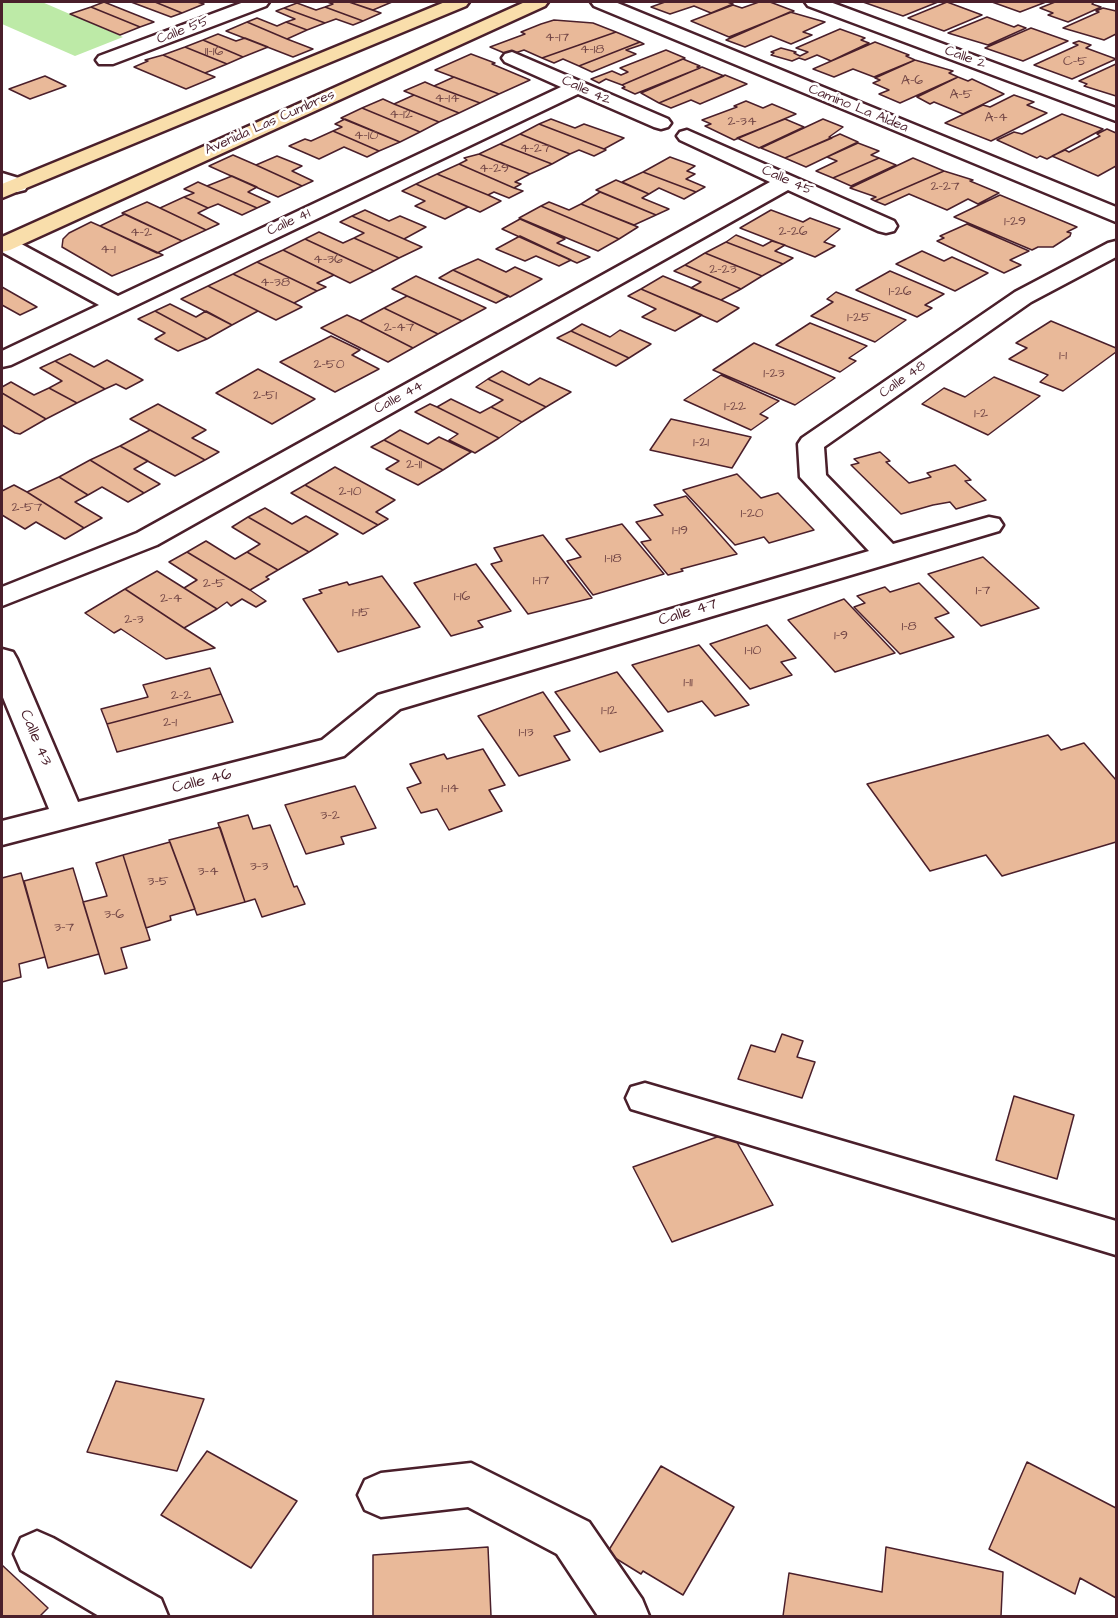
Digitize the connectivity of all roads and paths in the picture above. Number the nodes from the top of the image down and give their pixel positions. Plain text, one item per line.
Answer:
1 (260, 2) edge
2 (460, 2) edge
3 (538, 2) edge
4 (600, 2) edge
5 (814, 2) edge
6 (512, 58) dead end
7 (106, 60) dead end
8 (577, 87) junction
9 (1116, 115) edge
10 (661, 123) dead end
11 (687, 136) dead end
12 (787, 181) junction
13 (7, 185) edge
14 (1116, 215) edge
15 (886, 226) dead end
16 (3, 245) edge
17 (1116, 248) edge
18 (117, 305) junction
19 (2, 360) edge
20 (989, 525) dead end
21 (887, 554) junction
22 (2, 597) edge
23 (2, 659) edge
24 (389, 702) joint
25 (68, 816) junction
26 (2, 833) edge
27 (645, 1098) dead end
28 (1116, 1238) edge
29 (381, 1495) dead end
30 (37, 1554) dead end
31 (144, 1617) edge
32 (625, 1617) edge

1 - 7 street, Calle 55
2 - 13 highway
3 - 16 highway, Avenida Las Cumbres
4 - 14 street, Camino La Aldea
5 - 9 street, Calle 2
6 - 8 street, Calle 42
8 - 10 street, Calle 42
8 - 18 street, Calle 41
11 - 12 street, Calle 45
12 - 15 street, Calle 45
12 - 22 street, Calle 44
16 - 18 street
17 - 21 street, Calle 48
18 - 19 street, Calle 41
20 - 21 street, Calle 47
21 - 24 street, Calle 47
23 - 25 street, Calle 43
24 - 25 street, Calle 46
25 - 26 street, Calle 46
27 - 28 street
29 - 32 street
30 - 31 street

